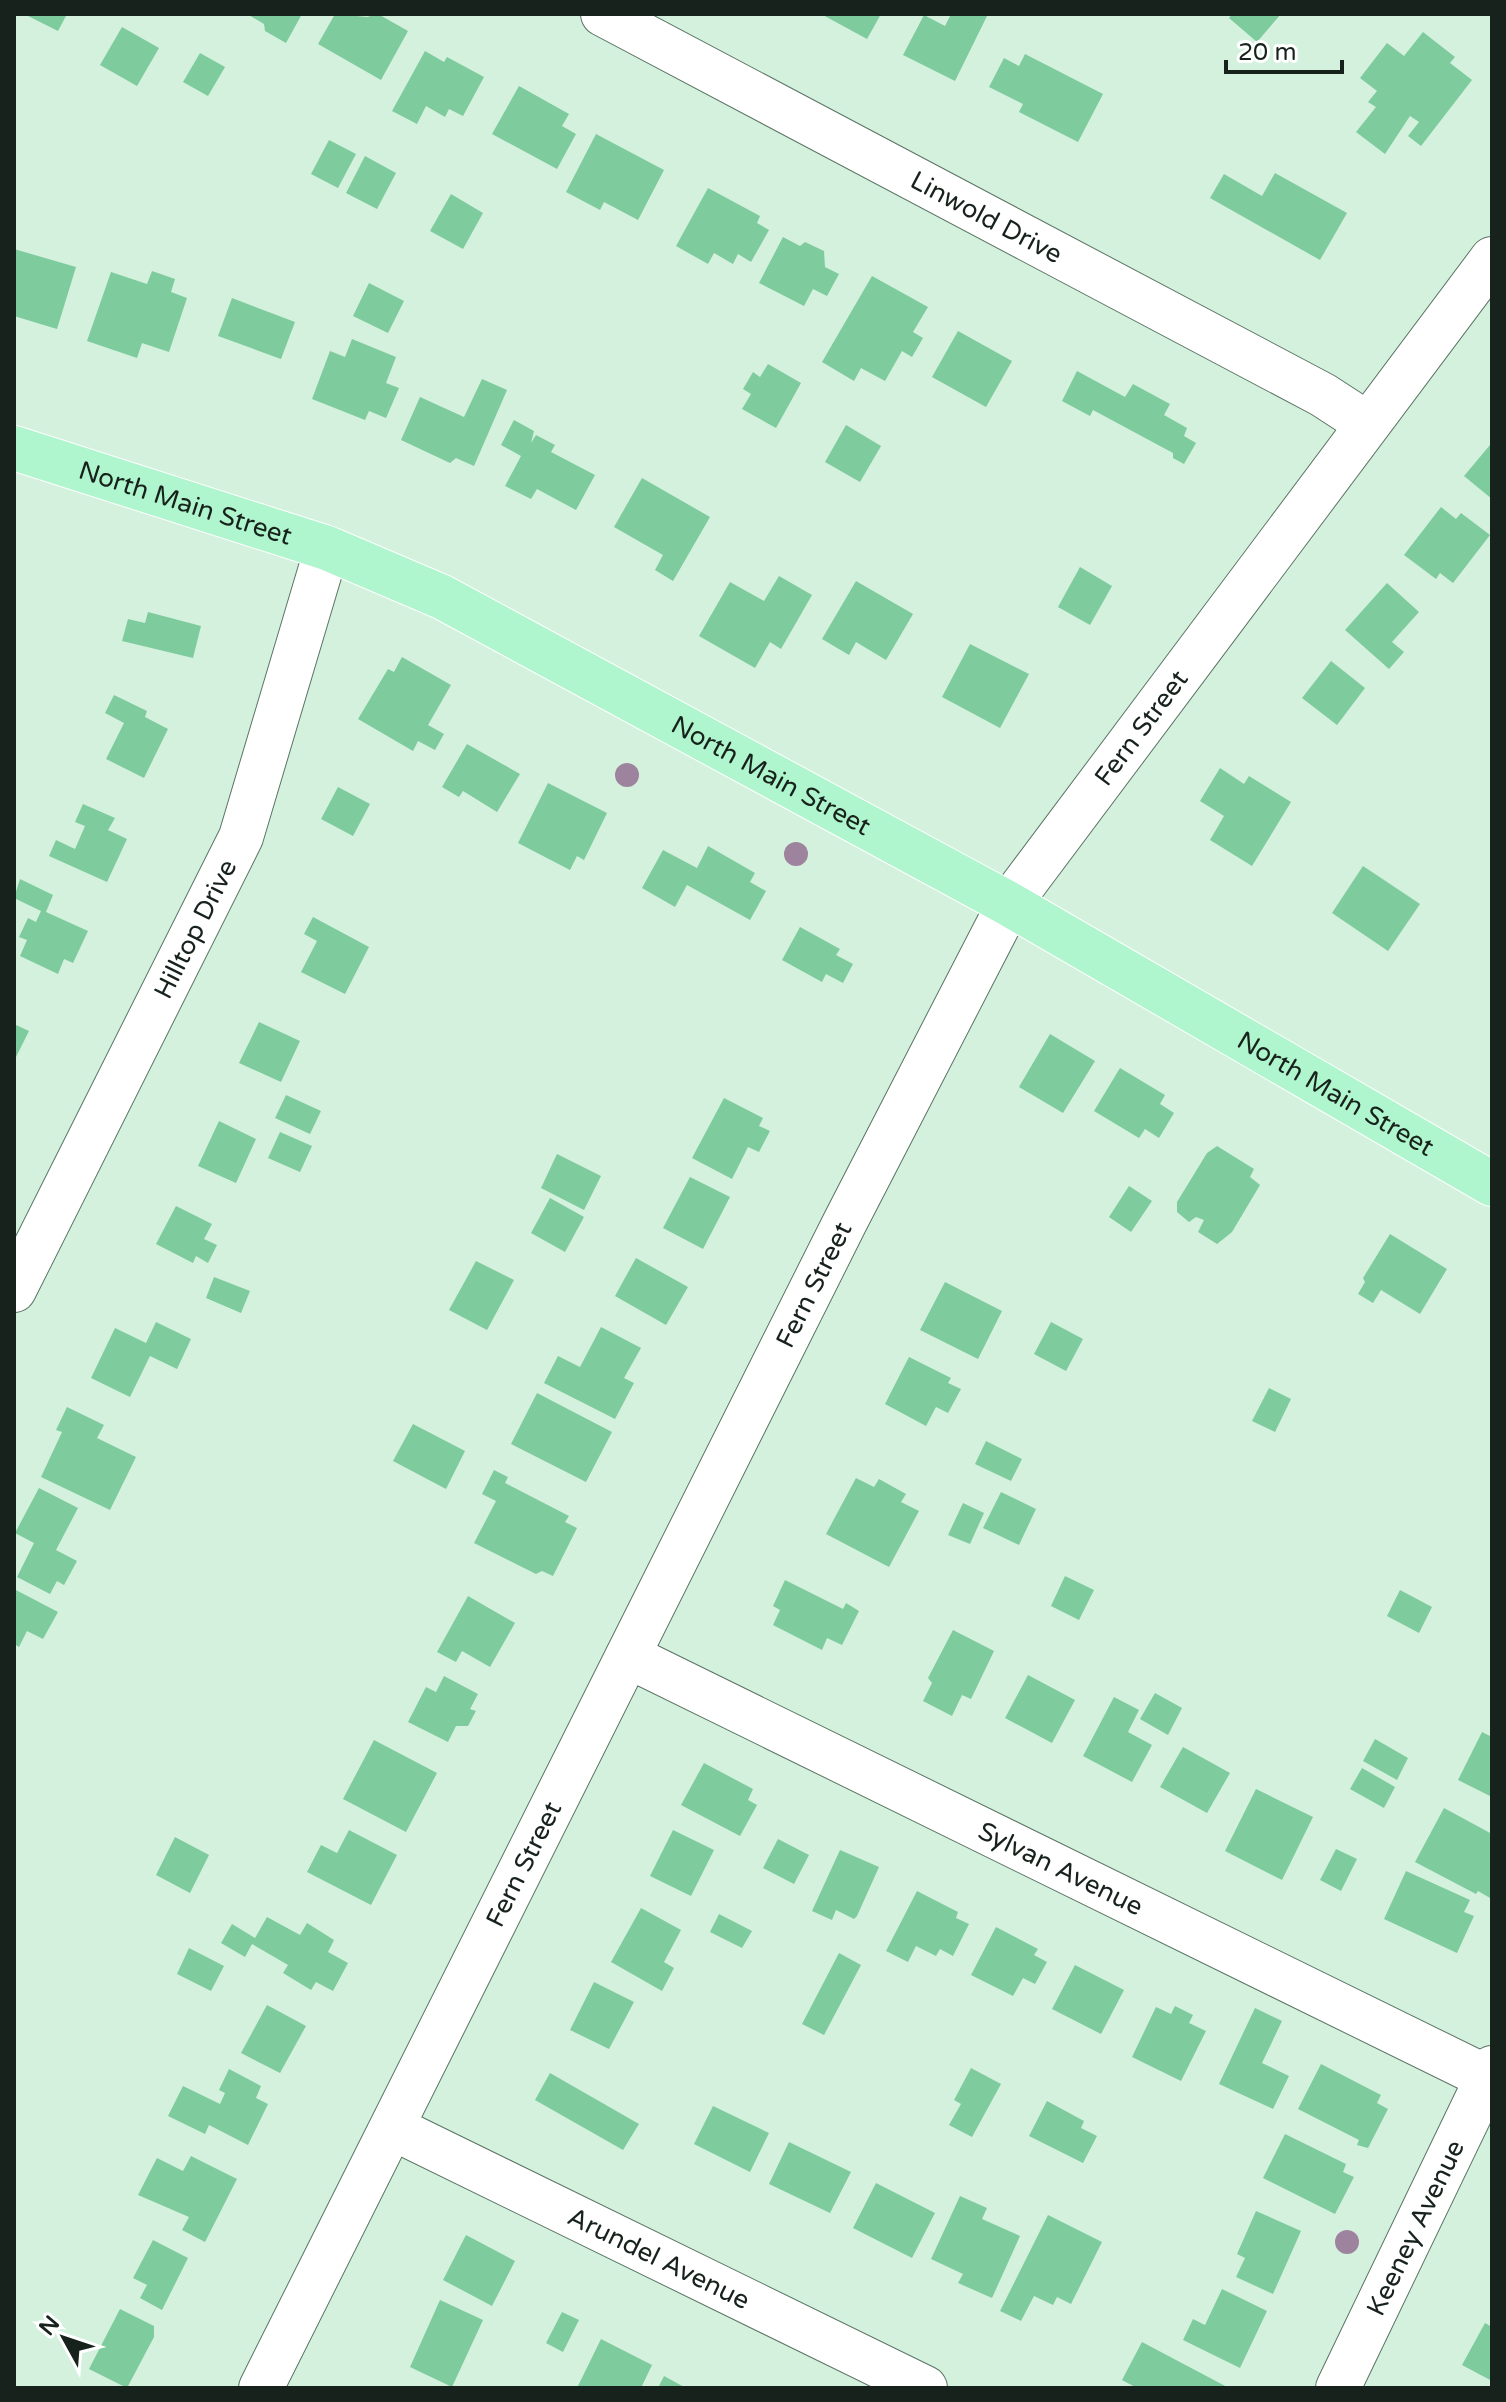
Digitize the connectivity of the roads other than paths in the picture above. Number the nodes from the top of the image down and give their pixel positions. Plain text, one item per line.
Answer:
1 (603, 14) edge
2 (1492, 259) edge
3 (1366, 423) junction
4 (14, 448) edge
5 (327, 548) junction
6 (1009, 904) junction
7 (1492, 1184) edge
8 (14, 1290) edge
9 (628, 1656) junction
10 (1490, 2075) edge
11 (393, 2128) junction
12 (261, 2388) edge
13 (925, 2388) edge
14 (1338, 2388) edge

1 - 3 street, Linwold Drive
2 - 3 street, Fern Street
3 - 6 street, Fern Street
4 - 5 main road, North Main Street
5 - 6 main road, North Main Street
5 - 8 street, Hilltop Drive
6 - 7 main road, North Main Street
6 - 9 street, Fern Street
9 - 10 street, Sylvan Avenue
9 - 11 street, Fern Street
10 - 14 street, Keeney Avenue
11 - 12 street, Fern Street
11 - 13 street, Arundel Avenue

